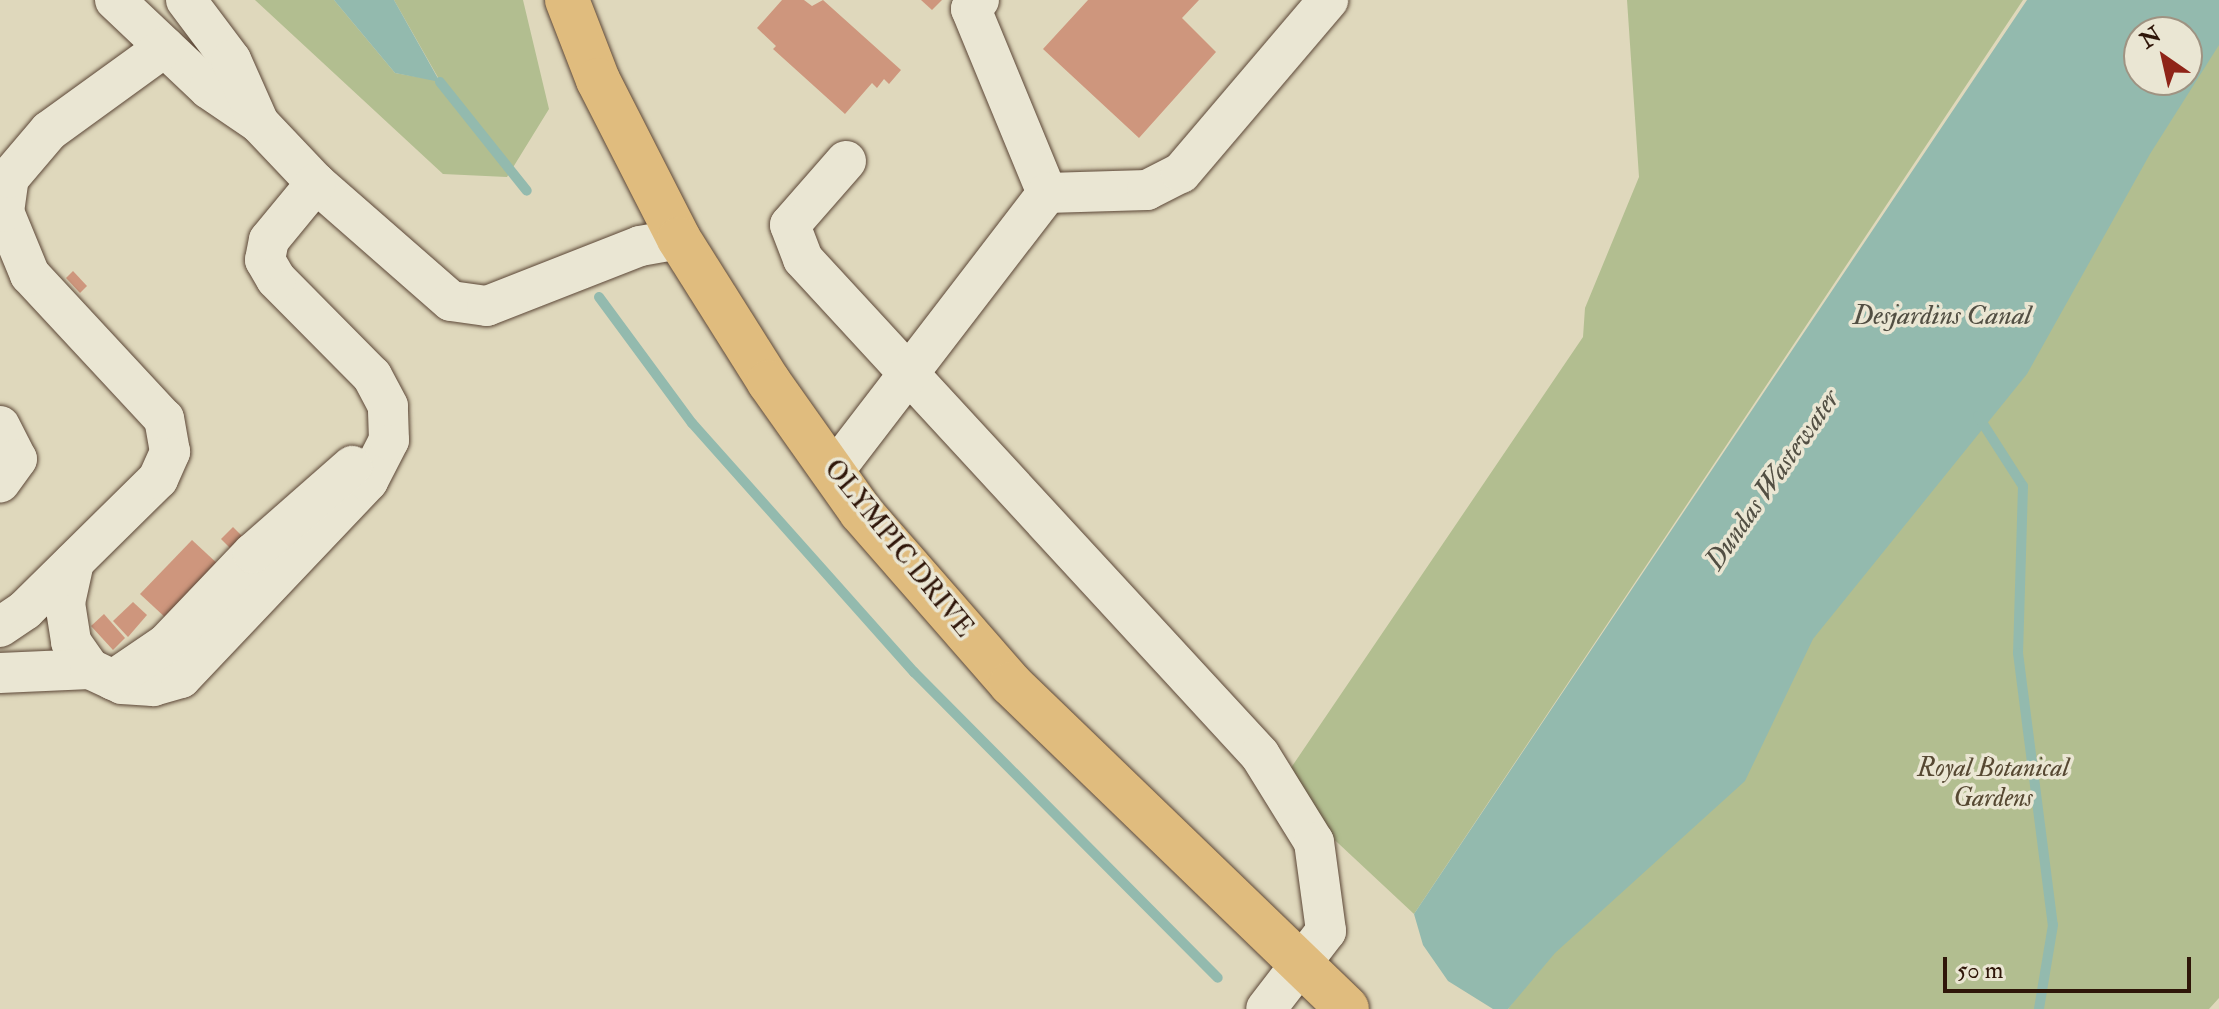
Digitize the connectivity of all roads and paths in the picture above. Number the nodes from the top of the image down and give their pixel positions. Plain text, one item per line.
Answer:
1 (115, 0) edge
2 (186, 0) edge
3 (567, 0) edge
4 (979, 0) edge
5 (1328, 0) edge
6 (165, 47) junction
7 (259, 123) junction
8 (846, 161) dead end
9 (316, 183) junction
10 (1047, 193) junction
11 (679, 239) junction
12 (7, 240) edge
13 (909, 374) junction
14 (0, 426) edge
15 (833, 472) junction
16 (0, 482) edge
17 (74, 562) junction
18 (0, 627) edge
19 (0, 673) edge
20 (101, 674) junction
21 (1298, 961) junction
22 (1266, 1009) edge
23 (1347, 1009) edge

1 - 6 street
2 - 7 street
3 - 11 main road, OLYMPIC DRIVE
4 - 10 street
5 - 10 street
6 - 7 street
6 - 12 street
7 - 9 street
8 - 13 street
9 - 11 street
9 - 20 street
10 - 13 street
11 - 15 main road, OLYMPIC DRIVE
12 - 17 street
13 - 15 street
13 - 21 street
14 - 16 street
15 - 21 main road, OLYMPIC DRIVE
17 - 18 street
17 - 20 street
19 - 20 street
21 - 22 street
21 - 23 main road, OLYMPIC DRIVE

